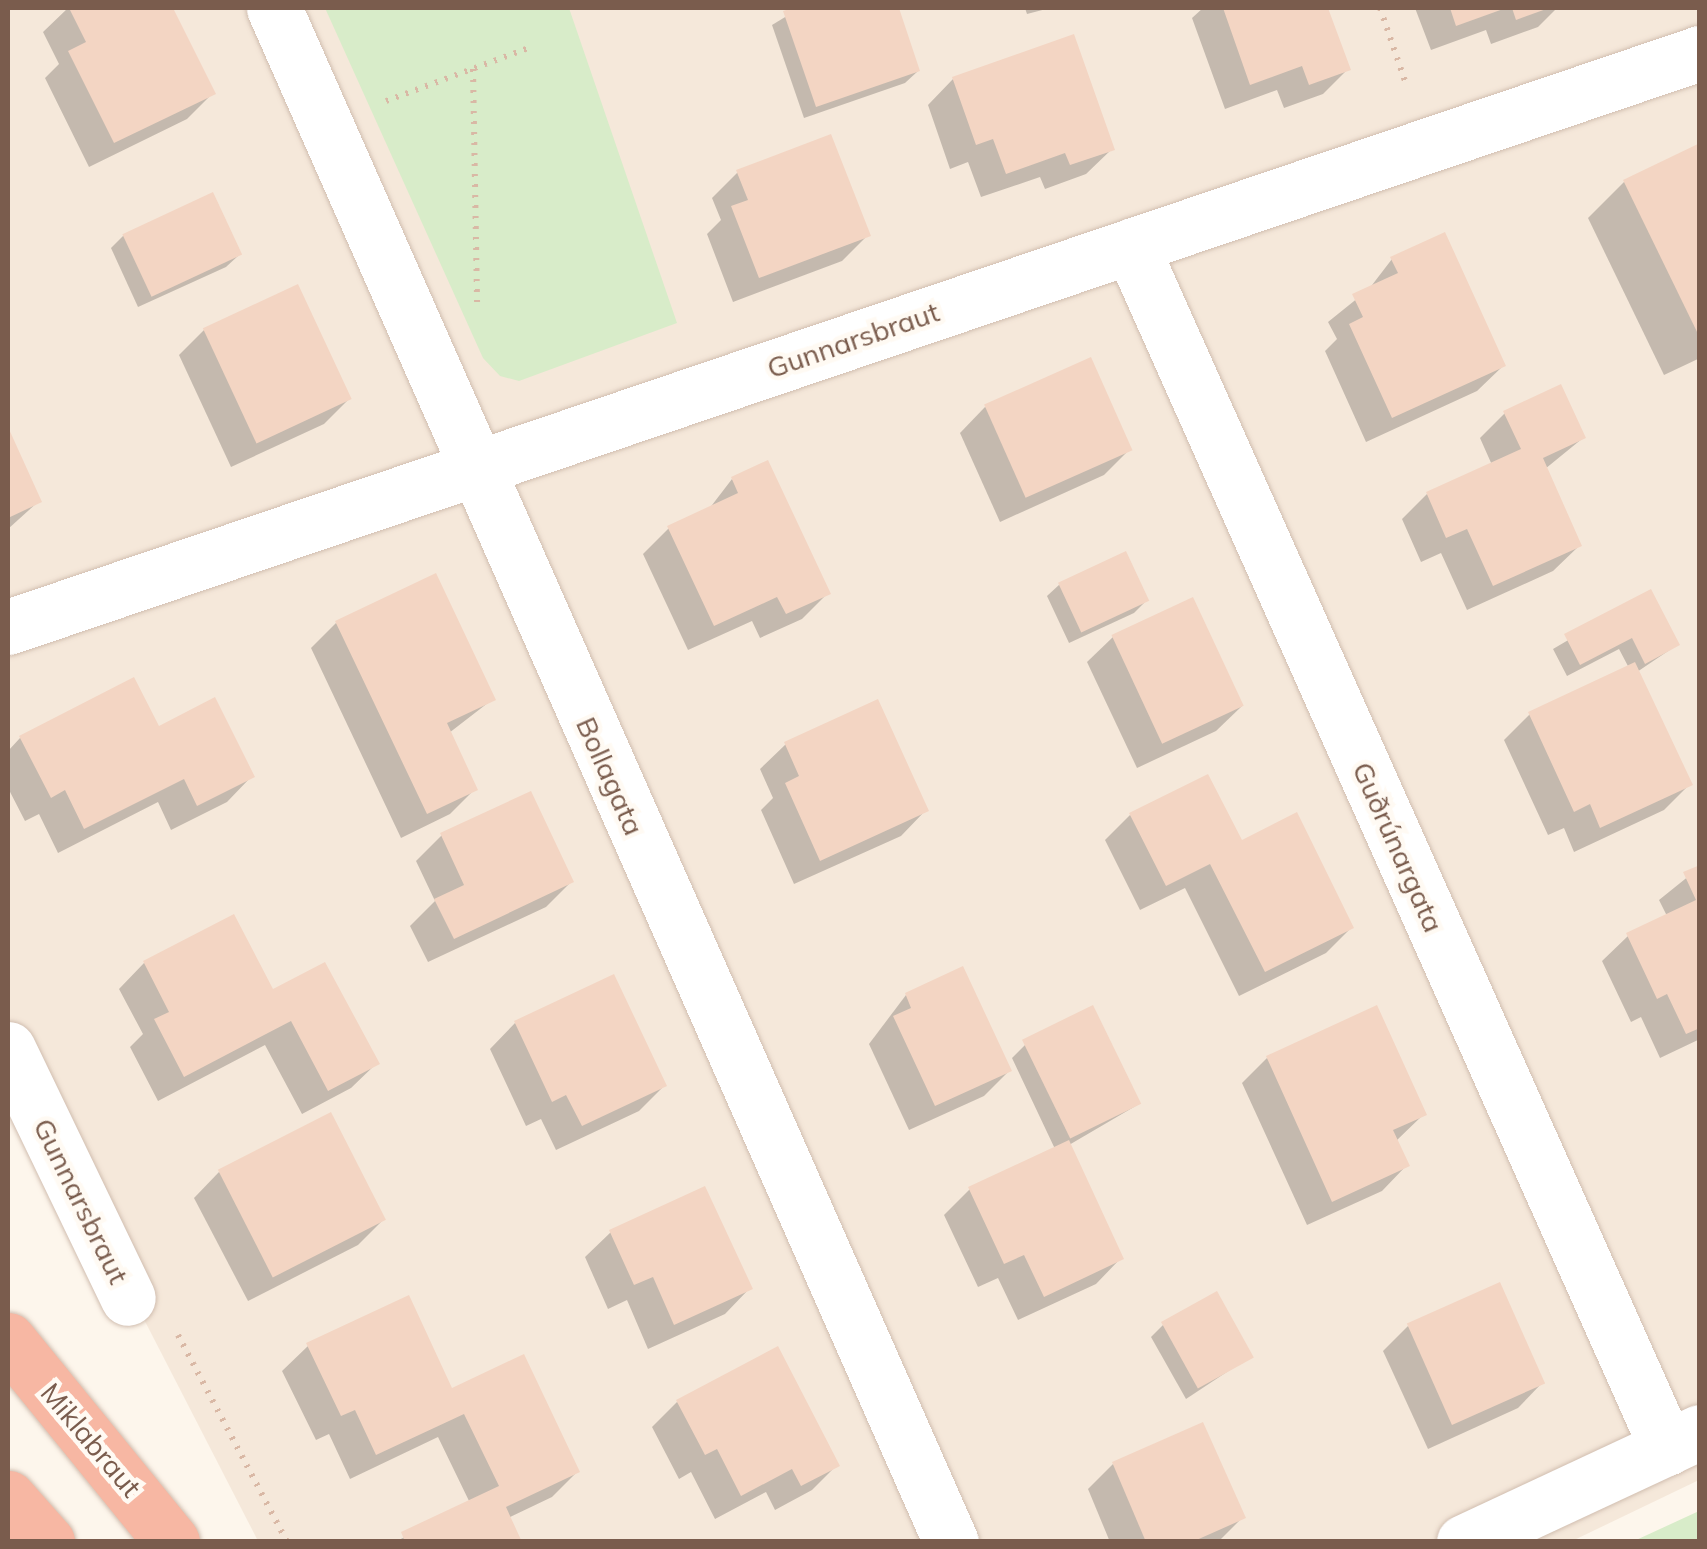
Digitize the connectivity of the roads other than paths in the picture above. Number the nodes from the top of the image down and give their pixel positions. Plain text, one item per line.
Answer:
1 (274, 8) edge
2 (1700, 52) edge
3 (1131, 246) junction
4 (474, 468) junction
5 (8, 628) edge
6 (8, 1049) edge
7 (128, 1298) road end
8 (8, 1340) edge
9 (1683, 1440) edge
10 (8, 1498) edge
11 (47, 1542) edge
12 (172, 1542) edge
13 (952, 1542) edge
14 (1464, 1542) edge

1 - 4 street, Bollagata
2 - 3 street, Gunnarsbraut
3 - 4 street, Gunnarsbraut
3 - 9 street, Guðrúnargata
4 - 5 street, Gunnarsbraut
4 - 13 street, Bollagata
6 - 7 street, Gunnarsbraut
8 - 12 highway, Miklabraut
9 - 14 street
10 - 11 highway

